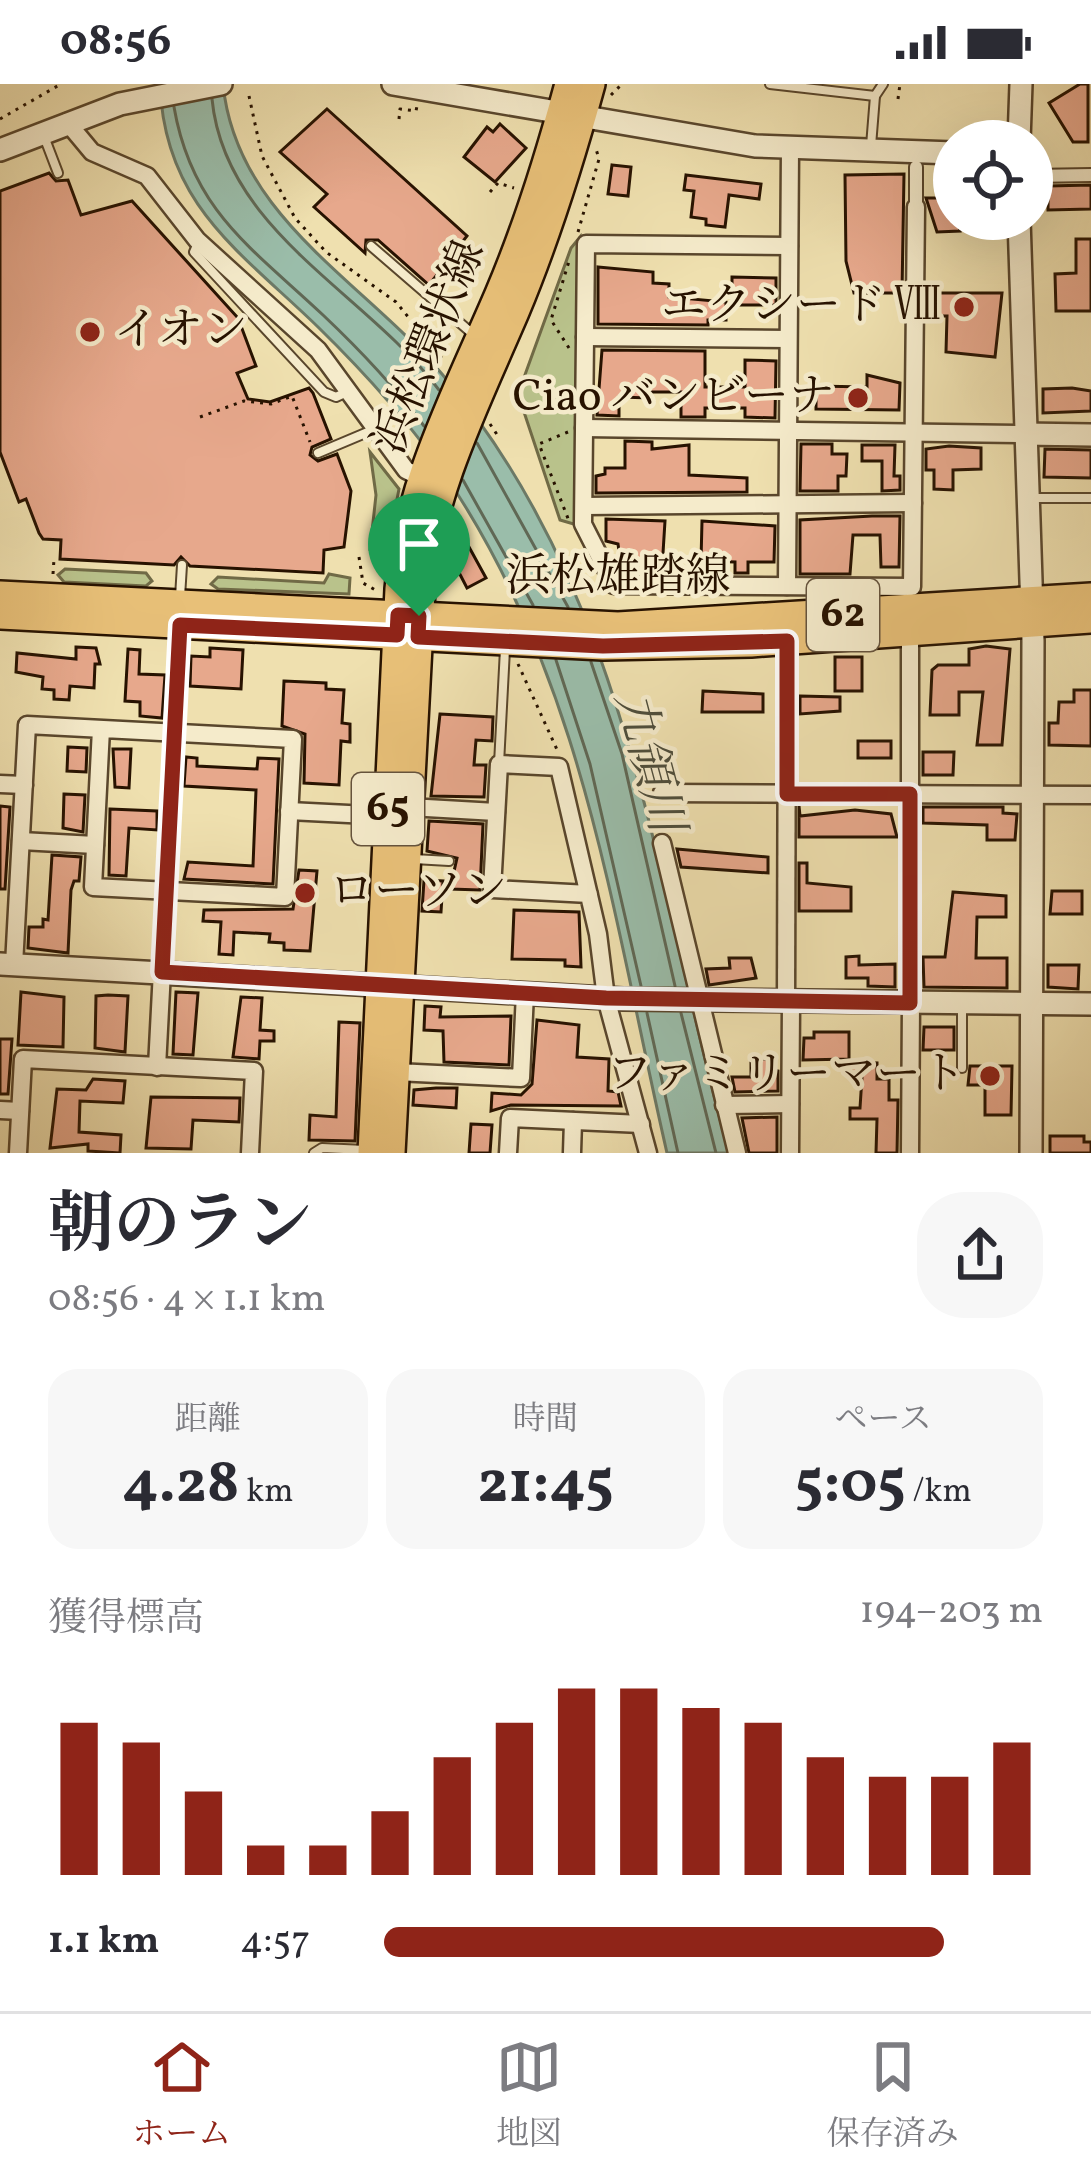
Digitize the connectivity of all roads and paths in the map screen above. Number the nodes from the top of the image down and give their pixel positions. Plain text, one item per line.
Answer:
1 (61, 84) edge
2 (221, 84) edge
3 (393, 84) edge
4 (569, 84) edge
5 (622, 84) edge
6 (770, 84) edge
7 (883, 84) edge
8 (900, 84) edge
9 (1022, 84) edge
10 (601, 90) edge
11 (249, 96) dead end
12 (875, 96) junction
13 (898, 99) dead end
14 (417, 104) dead end
15 (571, 114) junction
16 (0, 119) edge
17 (399, 119) dead end
18 (1019, 120) edge
19 (67, 122) junction
20 (42, 132) junction
21 (595, 147) dead end
22 (790, 149) junction
23 (0, 150) edge
24 (933, 153) edge
25 (872, 154) junction
26 (916, 167) dead end
27 (58, 173) dead end
28 (1091, 175) edge
29 (1053, 176) edge
30 (521, 190) dead end
31 (490, 192) dead end
32 (916, 206) joint
33 (1019, 240) edge
34 (789, 245) junction
35 (371, 246) dead end
36 (586, 337) junction
37 (480, 338) junction
38 (788, 339) junction
39 (574, 355) dead end
40 (468, 395) junction
41 (200, 417) dead end
42 (578, 427) junction
43 (376, 428) junction
44 (788, 430) junction
45 (913, 431) junction
46 (1024, 434) junction
47 (1091, 435) edge
48 (498, 436) dead end
49 (310, 444) dead end
50 (318, 453) dead end
51 (430, 478) junction
52 (1091, 498) edge
53 (1026, 499) junction
54 (913, 503) junction
55 (788, 508) junction
56 (584, 513) junction
57 (359, 557) dead end
58 (54, 559) dead end
59 (182, 566) dead end
60 (52, 582) dead end
61 (787, 586) junction
62 (376, 590) dead end
63 (0, 595) edge
64 (1091, 597) edge
65 (1031, 612) junction
66 (180, 614) junction
67 (0, 615) edge
68 (1091, 619) edge
69 (408, 626) junction
70 (910, 632) junction
71 (599, 636) junction
72 (516, 640) junction
73 (787, 641) junction
74 (101, 729) junction
75 (174, 733) junction
76 (499, 764) junction
77 (559, 767) junction
78 (0, 784) edge
79 (24, 785) junction
80 (662, 794) dead end
81 (787, 794) junction
82 (910, 794) junction
83 (1033, 794) junction
84 (1091, 795) edge
85 (289, 811) junction
86 (399, 812) junction
87 (496, 812) junction
88 (21, 841) junction
89 (662, 843) dead end
90 (95, 845) junction
91 (407, 859) junction
92 (449, 861) dead end
93 (166, 891) junction
94 (589, 894) junction
95 (7, 965) edge
96 (162, 972) junction
97 (390, 986) junction
98 (525, 993) junction
99 (615, 998) junction
100 (700, 1001) junction
101 (910, 1003) junction
102 (962, 1003) junction
103 (1032, 1003) junction
104 (1091, 1004) edge
105 (789, 1005) junction
106 (157, 1066) junction
107 (962, 1068) dead end
108 (396, 1072) junction
109 (790, 1104) junction
110 (724, 1105) junction
111 (0, 1110) edge
112 (20, 1111) junction
113 (573, 1121) junction
114 (641, 1124) junction
115 (379, 1152) edge
116 (18, 1153) edge
117 (250, 1153) edge
118 (314, 1153) edge
119 (508, 1153) edge
120 (572, 1153) edge
121 (648, 1153) edge
122 (737, 1153) edge
123 (790, 1153) edge
124 (910, 1153) edge
125 (1031, 1153) edge

1 - 16 path
2 - 19 street
3 - 15 street
4 - 15 main road, 浜松環状線 / 65
5 - 10 path
6 - 12 lane
7 - 12 lane
8 - 13 path
9 - 18 street
10 - 15 main road, 浜松環状線 / 65
11 - 40 path
12 - 25 lane
14 - 17 path
15 - 22 street
15 - 37 main road, 浜松環状線 / 65
15 - 40 main road, 浜松環状線 / 65
19 - 20 street
19 - 43 street
20 - 23 street
20 - 27 lane
21 - 39 path
22 - 25 street
22 - 34 street
24 - 25 street
26 - 32 street
28 - 29 street
30 - 31 path
32 - 45 street
33 - 46 street
34 - 36 street
34 - 38 street
35 - 37 lane
36 - 38 street
36 - 42 street
37 - 40 main road, 浜松環状線 / 65
38 - 44 street
40 - 48 path
40 - 51 main road, 浜松環状線 / 65
41 - 49 path
42 - 44 street
42 - 56 street
42 - 56 path
43 - 50 lane
43 - 51 street
44 - 45 street
44 - 55 street
45 - 46 street
45 - 54 street
46 - 47 street
46 - 53 street
51 - 69 main road, 浜松環状線 / 65
52 - 53 lane
53 - 65 street
54 - 55 street
54 - 61 street
55 - 56 street
55 - 61 street
56 - 61 street
57 - 62 path
58 - 60 path
59 - 66 lane
63 - 66 main road, 浜松雄踏線 / 62
64 - 65 main road, 浜松雄踏線 / 62
65 - 68 main road, 浜松雄踏線 / 62
65 - 70 main road, 浜松雄踏線 / 62
65 - 71 main road, 浜松雄踏線 / 62
65 - 83 street
66 - 67 main road, 浜松雄踏線 / 62
66 - 69 main road, 浜松雄踏線 / 62
66 - 75 street
69 - 72 main road, 浜松雄踏線 / 62
69 - 86 main road, 浜松環状線 / 65
70 - 73 main road, 浜松雄踏線 / 62
70 - 82 street
71 - 72 main road, 浜松雄踏線 / 62
71 - 73 main road, 浜松雄踏線 / 62
72 - 76 lane
72 - 77 path
73 - 81 street
74 - 75 street
74 - 79 street
74 - 90 street
75 - 85 street
75 - 93 street
76 - 77 street
76 - 87 street
77 - 94 street
78 - 79 street
79 - 88 street
80 - 81 street
81 - 82 street
81 - 105 street
82 - 83 street
82 - 101 street
83 - 84 street
83 - 103 street
85 - 86 street
85 - 93 street
86 - 87 street
86 - 91 main road, 浜松環状線 / 65
86 - 97 main road, 浜松環状線 / 65
87 - 94 street
88 - 90 street
88 - 95 street
89 - 100 street
90 - 93 street
91 - 92 lane
91 - 97 main road, 浜松環状線 / 65
93 - 96 street
94 - 99 street
95 - 96 street
96 - 97 street
96 - 106 street
97 - 98 street
97 - 108 main road, 浜松環状線 / 65
97 - 115 main road, 浜松環状線 / 65
98 - 99 street
98 - 108 street
99 - 100 street
99 - 114 street
100 - 105 street
100 - 110 street
101 - 102 street
101 - 105 street
101 - 124 street
102 - 103 street
102 - 107 lane
103 - 104 street
103 - 125 street
105 - 109 street
106 - 112 street
106 - 117 street
108 - 115 main road, 浜松環状線 / 65
109 - 110 street
109 - 123 street
110 - 122 street
111 - 112 street
112 - 116 street
113 - 114 street
113 - 119 street
113 - 120 street
114 - 121 street
115 - 118 lane

